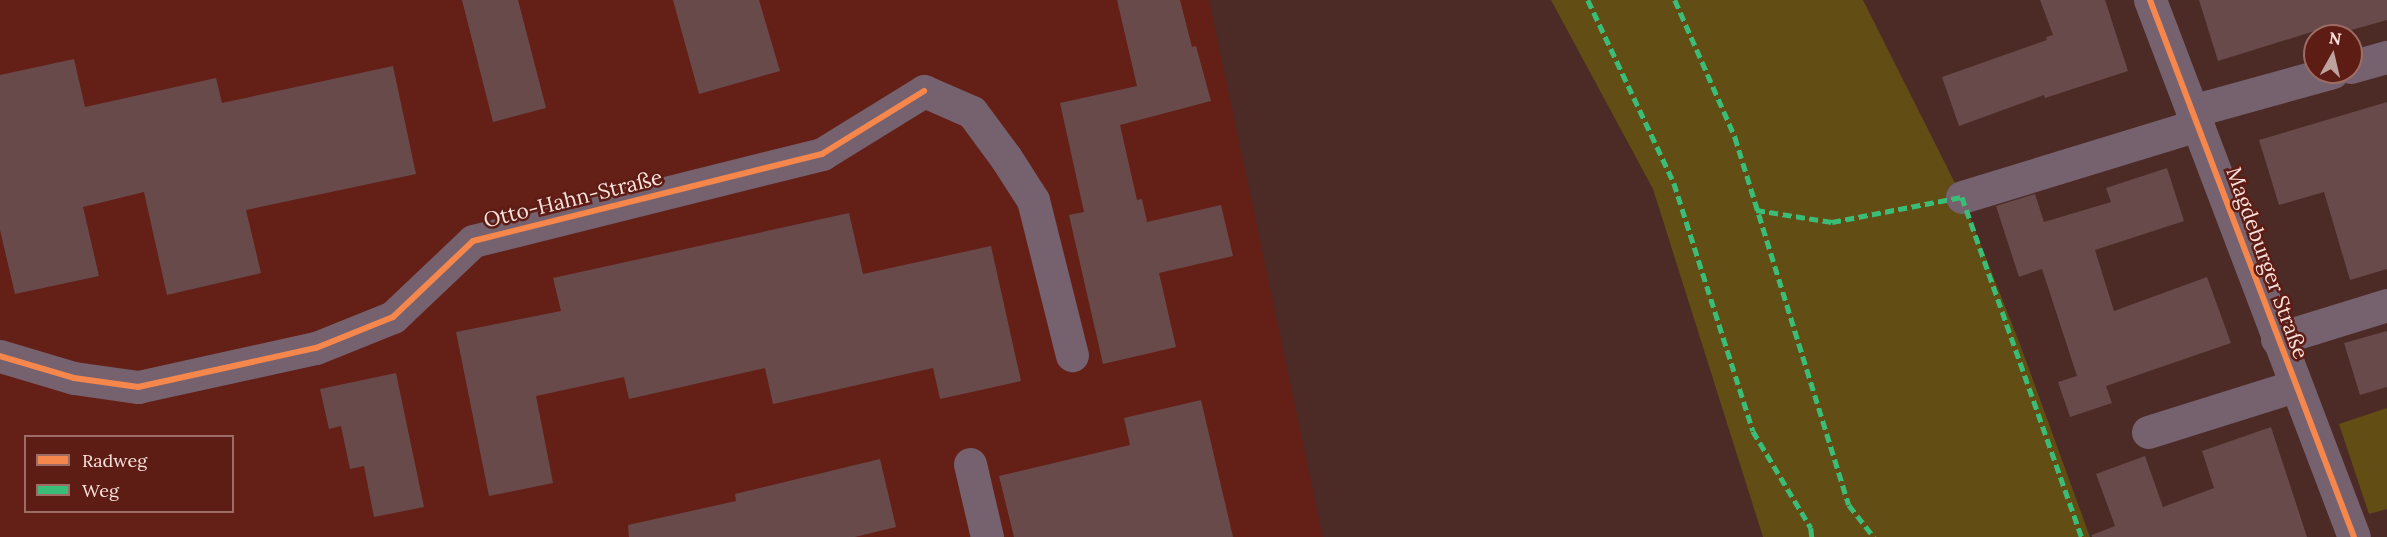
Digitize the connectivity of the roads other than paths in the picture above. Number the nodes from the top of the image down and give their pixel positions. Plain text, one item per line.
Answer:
1 (2150, 0) edge
2 (2387, 57) edge
3 (2363, 64) edge
4 (2303, 82) edge
5 (2195, 118) junction
6 (1962, 197) dead end
7 (2387, 305) edge
8 (2277, 339) junction
9 (1072, 355) dead end
10 (0, 356) edge
11 (2295, 386) junction
12 (2148, 432) dead end
13 (970, 464) dead end
14 (987, 537) edge
15 (2354, 537) edge

1 - 5 street, Magdeburger Straße
2 - 3 street
4 - 5 street
5 - 6 street
5 - 8 street, Magdeburger Straße
7 - 8 street, Magdeburger Straße
8 - 11 street, Magdeburger Straße
9 - 10 street, Otto-Hahn-Straße
11 - 12 street, Magdeburger Straße
11 - 15 street, Magdeburger Straße
13 - 14 street

